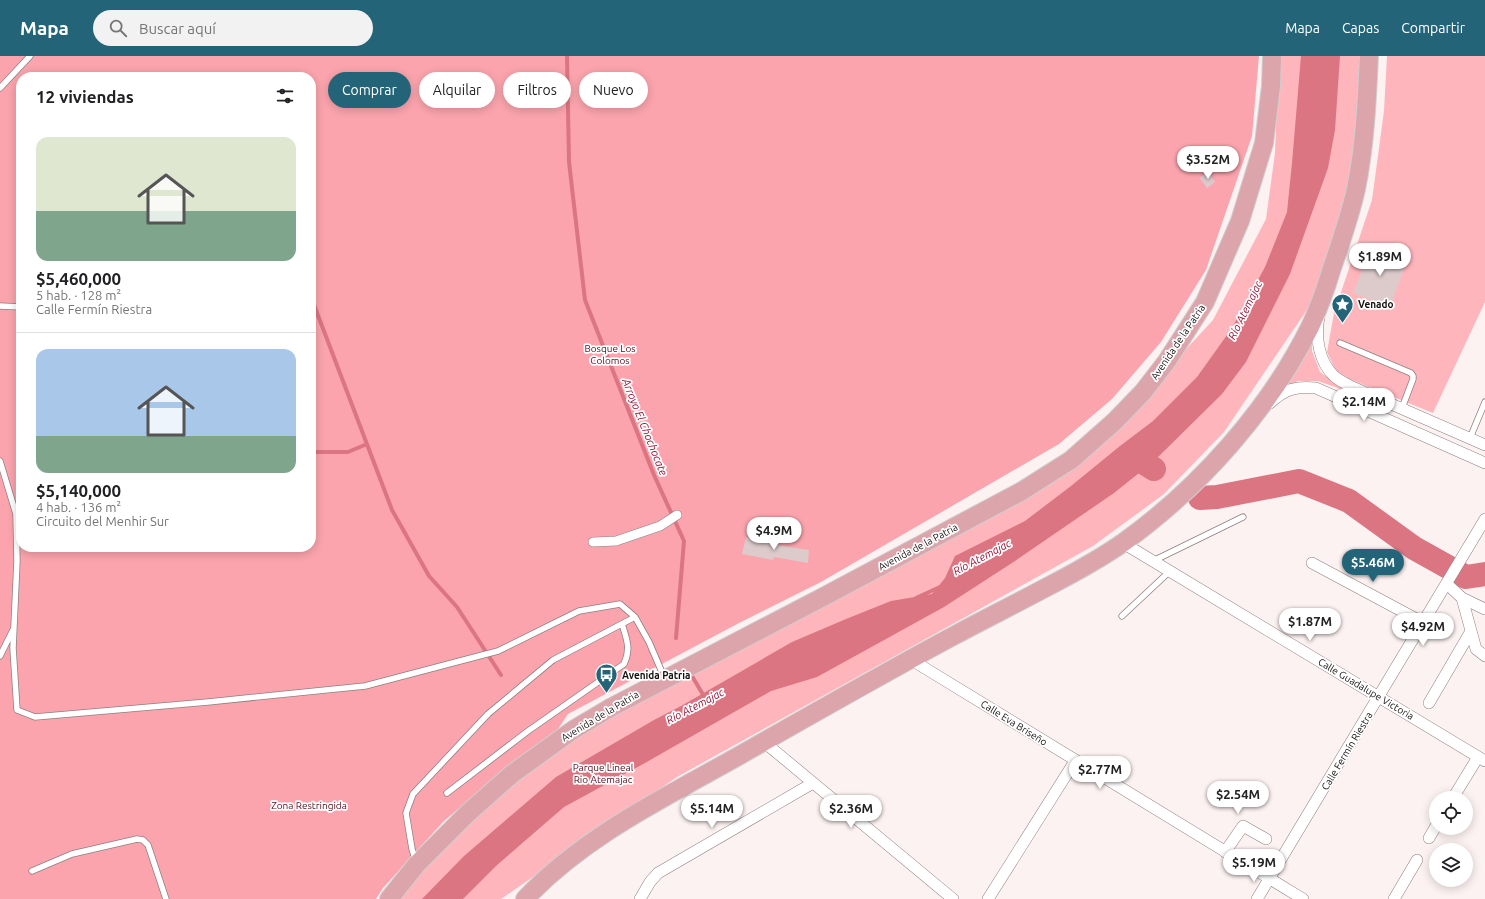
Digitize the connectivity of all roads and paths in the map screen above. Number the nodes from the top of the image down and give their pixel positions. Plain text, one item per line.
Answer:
1 (30, 56) edge
2 (1272, 56) edge
3 (1369, 56) edge
4 (0, 88) edge
5 (1324, 294) junction
6 (0, 306) edge
7 (16, 307) edge
8 (1340, 343) dead end
9 (1350, 386) junction
10 (1344, 400) junction
11 (1485, 402) edge
12 (1402, 408) junction
13 (1246, 425) junction
14 (1470, 438) junction
15 (1485, 445) edge
16 (0, 460) edge
17 (1485, 463) edge
18 (16, 514) edge
19 (678, 515) dead end
20 (1243, 517) dead end
21 (1485, 519) edge
22 (594, 542) dead end
23 (1123, 543) junction
24 (18, 552) edge
25 (1153, 561) junction
26 (1312, 563) dead end
27 (1170, 571) junction
28 (1447, 584) junction
29 (1462, 598) junction
30 (1485, 609) edge
31 (1122, 616) dead end
32 (635, 617) junction
33 (1424, 622) junction
34 (622, 624) junction
35 (14, 628) junction
36 (1471, 631) junction
37 (0, 656) edge
38 (1485, 656) edge
39 (910, 659) junction
40 (665, 679) junction
41 (1379, 697) junction
42 (1430, 703) dead end
43 (764, 742) junction
44 (1482, 759) edge
45 (1074, 761) junction
46 (813, 783) junction
47 (1458, 791) edge
48 (447, 793) dead end
49 (1430, 835) edge
50 (1266, 838) dead end
51 (1428, 838) dead end
52 (1225, 852) junction
53 (1417, 860) dead end
54 (417, 864) junction
55 (32, 871) dead end
56 (1270, 879) junction
57 (542, 880) junction
58 (166, 899) edge
59 (389, 899) edge
60 (404, 899) edge
61 (511, 899) edge
62 (525, 899) edge
63 (640, 899) edge
64 (952, 899) edge
65 (988, 899) edge
66 (1257, 899) edge
67 (1303, 899) edge
68 (1394, 899) edge

1 - 4 lane
2 - 40 main road, Avenida de la Patria
3 - 5 main road
5 - 9 street
5 - 13 main road
6 - 7 lane
8 - 12 lane
9 - 10 street
9 - 12 street
10 - 13 street
10 - 17 street
11 - 14 lane
12 - 14 street
13 - 23 main road
14 - 15 street
16 - 18 lane
19 - 22 street
20 - 25 lane
21 - 28 street, Calle Fermín Riestra
23 - 25 street, Calle Guadalupe Victoria
23 - 39 main road
24 - 35 lane
25 - 27 street, Calle Guadalupe Victoria
26 - 33 street
27 - 31 lane
27 - 41 street, Calle Guadalupe Victoria
28 - 29 street
28 - 33 street, Calle Fermín Riestra
29 - 30 street
29 - 36 street
32 - 34 lane
32 - 35 lane
32 - 40 lane
33 - 41 street, Calle Fermín Riestra
34 - 48 lane
34 - 54 lane
35 - 37 lane
36 - 38 street
36 - 42 street
39 - 43 main road
39 - 45 street, Calle Eva Briseño
40 - 54 main road, Avenida de la Patria
41 - 44 street, Calle Guadalupe Victoria
41 - 56 street, Calle Fermín Riestra
43 - 46 street
43 - 57 main road
44 - 47 street
45 - 52 street, Calle Eva Briseño
45 - 65 street
46 - 63 street
46 - 64 street
49 - 51 street
50 - 52 street
52 - 56 street, Calle Eva Briseño
53 - 68 street
54 - 59 main road, Avenida de la Patria
54 - 60 main road
55 - 58 lane
56 - 66 street, Calle Fermín Riestra
56 - 67 street, Calle Eva Briseño
57 - 61 main road
57 - 62 main road

